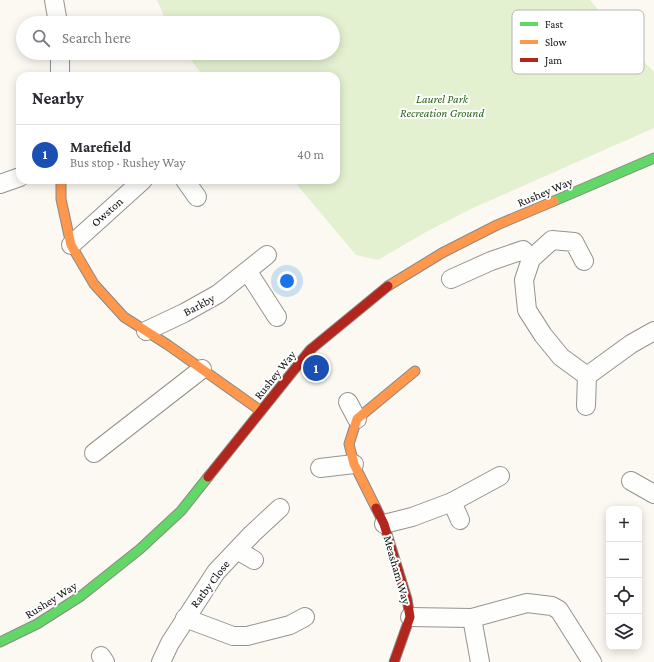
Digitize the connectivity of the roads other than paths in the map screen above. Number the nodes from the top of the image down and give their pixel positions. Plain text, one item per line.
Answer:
1 (54, 0) edge
2 (57, 16) edge
3 (60, 60) edge
4 (60, 72) edge
5 (654, 158) edge
6 (16, 179) edge
7 (0, 184) edge
8 (61, 184) edge
9 (139, 184) edge
10 (188, 184) edge
11 (197, 197) dead end
12 (71, 245) junction
13 (267, 255) dead end
14 (531, 259) junction
15 (584, 261) dead end
16 (248, 272) junction
17 (451, 279) dead end
18 (277, 317) dead end
19 (654, 330) edge
20 (146, 331) junction
21 (202, 369) junction
22 (415, 371) dead end
23 (587, 376) junction
24 (348, 402) dead end
25 (586, 406) dead end
26 (261, 411) junction
27 (357, 419) junction
28 (94, 453) dead end
29 (354, 464) junction
30 (320, 468) dead end
31 (500, 476) dead end
32 (631, 481) dead end
33 (654, 494) edge
34 (452, 502) junction
35 (280, 508) dead end
36 (460, 520) dead end
37 (384, 524) junction
38 (237, 550) junction
39 (254, 560) dead end
40 (410, 617) junction
41 (185, 618) junction
42 (472, 618) junction
43 (297, 627) dead end
44 (0, 642) edge
45 (161, 662) edge
46 (394, 662) edge
47 (480, 662) edge
48 (592, 662) edge

1 - 2 street
3 - 4 street
5 - 26 street, Rushey Way
6 - 7 street
8 - 12 street
9 - 12 street, Owston
10 - 11 street
12 - 20 street
13 - 16 street, Barkby
14 - 15 street
14 - 17 street
14 - 23 street
16 - 18 street
16 - 20 street, Barkby
19 - 23 street
20 - 21 street
21 - 26 street
21 - 28 street
22 - 27 street
23 - 25 street
24 - 27 street
26 - 44 street, Rushey Way
27 - 29 street, Measham Way
29 - 30 street
29 - 37 street, Measham Way
31 - 34 street, Measham Way
32 - 33 street
34 - 36 street
34 - 37 street, Measham Way
35 - 38 street, Ratby Close
37 - 40 street, Measham Way
38 - 39 street, Ratby Close
38 - 41 street, Ratby Close
40 - 42 street
40 - 46 street, Measham Way
41 - 43 street, Ratby Close
41 - 45 street, Ratby Close
42 - 47 street
42 - 48 street

